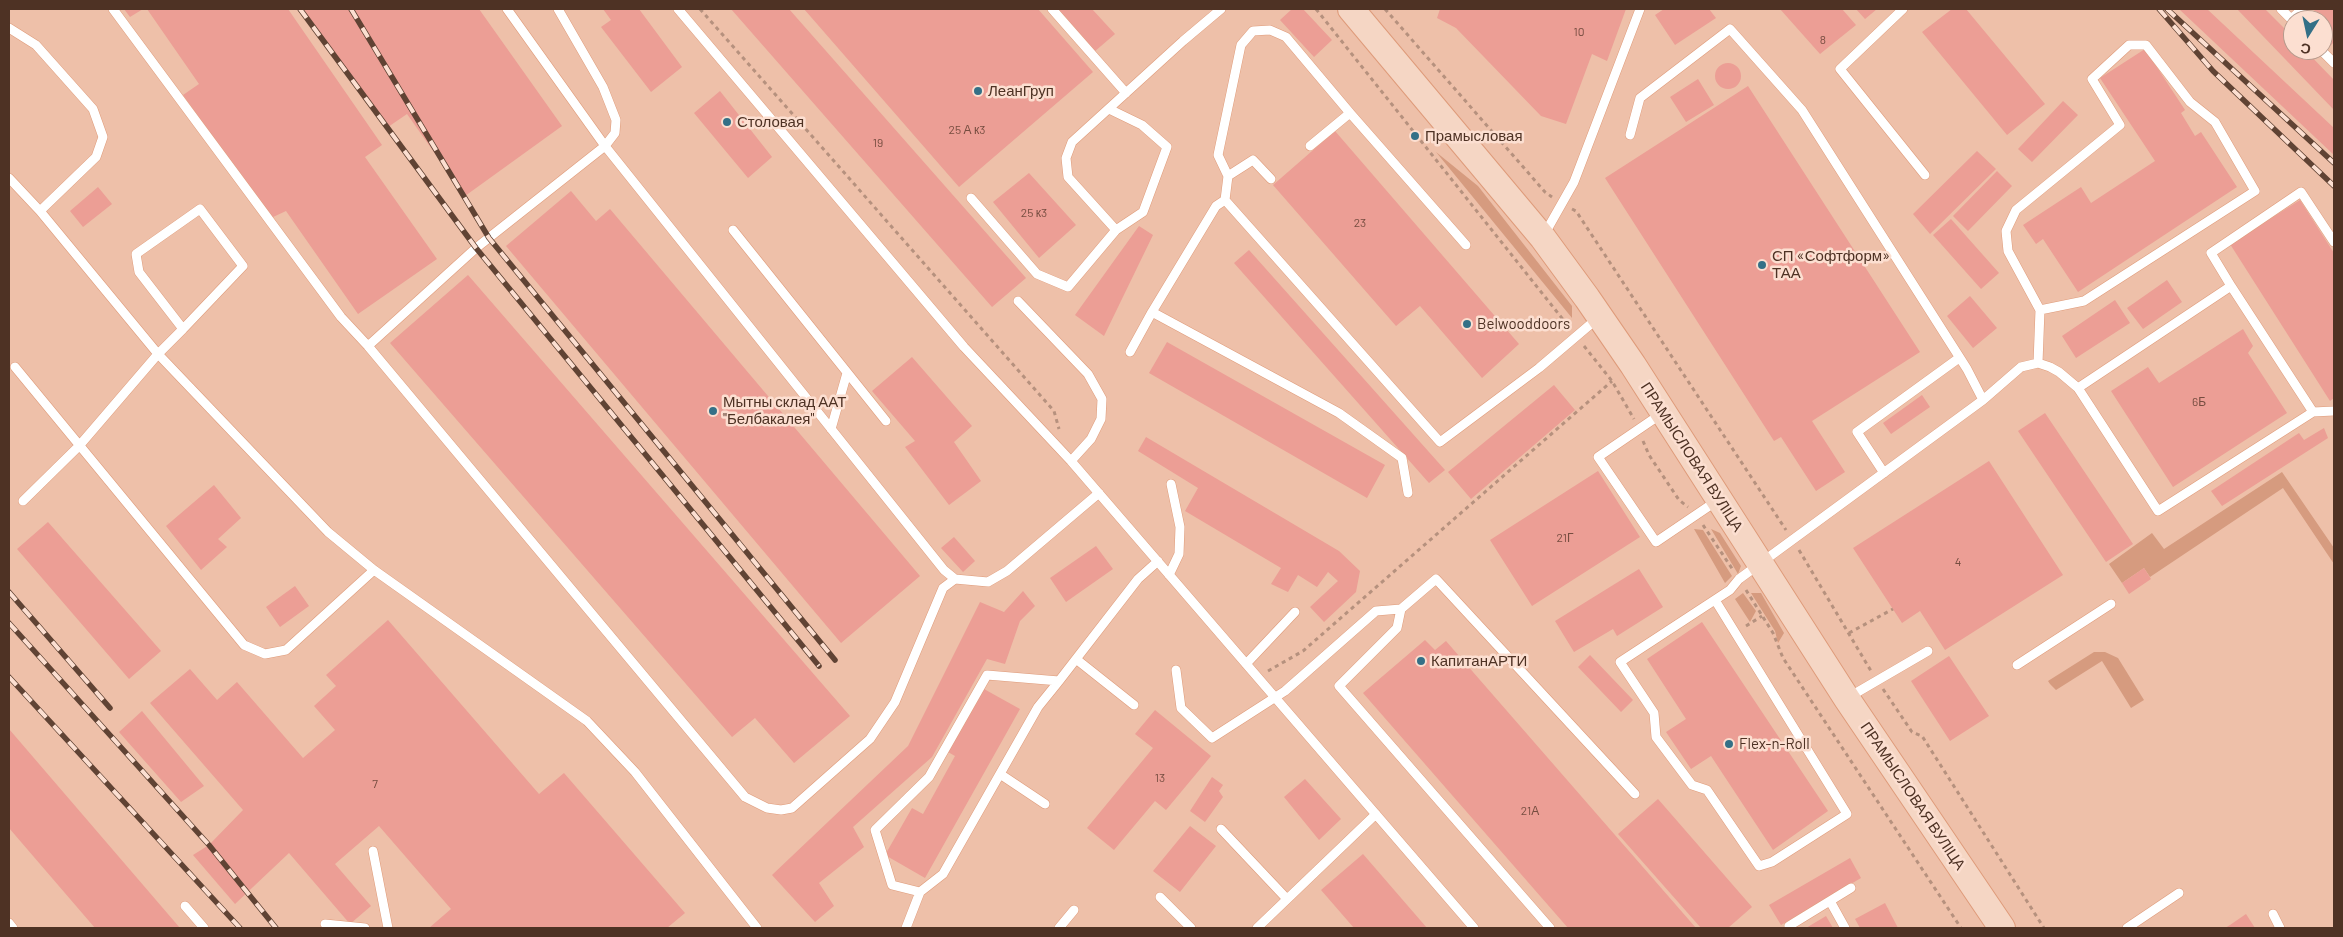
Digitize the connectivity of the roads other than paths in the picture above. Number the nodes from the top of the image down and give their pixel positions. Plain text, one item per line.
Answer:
1 (113, 9) edge
2 (507, 9) edge
3 (558, 9) edge
4 (678, 9) edge
5 (1052, 9) edge
6 (1221, 9) edge
7 (1351, 9) edge
8 (1640, 9) edge
9 (1903, 9) edge
10 (9, 28) edge
11 (1126, 93) junction
12 (1109, 109) junction
13 (1350, 113) junction
14 (1630, 134) dead end
15 (605, 146) junction
16 (1310, 146) dead end
17 (1925, 175) dead end
18 (1228, 176) junction
19 (9, 178) edge
20 (1271, 179) dead end
21 (971, 198) dead end
22 (1225, 200) junction
23 (40, 211) junction
24 (733, 230) dead end
25 (1116, 230) junction
26 (1543, 238) junction
27 (2334, 242) edge
28 (1466, 245) dead end
29 (2231, 286) junction
30 (1018, 301) dead end
31 (2040, 310) junction
32 (1152, 312) junction
33 (1599, 317) junction
34 (183, 329) junction
35 (368, 346) junction
36 (1130, 352) dead end
37 (158, 354) junction
38 (1959, 358) junction
39 (2038, 363) junction
40 (15, 366) dead end
41 (847, 373) junction
42 (2078, 388) junction
43 (1983, 400) junction
44 (2334, 411) edge
45 (1664, 412) junction
46 (2313, 412) junction
47 (886, 421) dead end
48 (831, 429) junction
49 (79, 446) junction
50 (1071, 461) junction
51 (1884, 473) junction
52 (1171, 484) dead end
53 (1099, 493) junction
54 (1408, 494) dead end
55 (1719, 499) junction
56 (23, 501) dead end
57 (1158, 561) junction
58 (1761, 564) junction
59 (374, 570) junction
60 (1169, 575) junction
61 (955, 579) junction
62 (1716, 600) junction
63 (2111, 604) dead end
64 (1401, 609) junction
65 (1296, 612) dead end
66 (1928, 651) dead end
67 (1076, 659) junction
68 (1246, 664) junction
69 (2017, 665) dead end
70 (1176, 670) dead end
71 (1059, 680) junction
72 (1275, 698) junction
73 (1847, 699) junction
74 (1134, 705) dead end
75 (1000, 774) junction
76 (1635, 794) dead end
77 (1045, 804) dead end
78 (1376, 814) junction
79 (1220, 829) dead end
80 (373, 851) dead end
81 (1851, 888) dead end
82 (920, 892) junction
83 (2179, 893) dead end
84 (1160, 897) dead end
85 (1287, 899) junction
86 (1830, 901) junction
87 (185, 906) dead end
88 (1074, 910) dead end
89 (2273, 914) dead end
90 (9, 923) edge
91 (325, 924) dead end
92 (13, 928) edge
93 (204, 928) edge
94 (366, 928) edge
95 (388, 928) edge
96 (757, 928) edge
97 (906, 928) edge
98 (1059, 928) edge
99 (1191, 928) edge
100 (1257, 928) edge
101 (1474, 928) edge
102 (1550, 928) edge
103 (1790, 928) edge
104 (1844, 928) edge
105 (2002, 928) edge
106 (2127, 928) edge
107 (2280, 928) edge

1 - 35 lane
2 - 15 lane
3 - 15 lane
4 - 50 lane
5 - 11 lane
6 - 11 lane
7 - 26 main road, ПРАМЫСЛОВАЯ ВУЛІЦА
8 - 26 lane
9 - 17 lane
10 - 23 lane
11 - 12 lane
12 - 25 lane
12 - 25 lane
13 - 16 lane
13 - 18 lane
13 - 28 lane
14 - 38 lane
15 - 35 lane
15 - 48 lane
18 - 20 lane
18 - 22 lane
19 - 23 lane
21 - 25 lane
22 - 32 lane
22 - 33 lane
23 - 37 lane
24 - 41 lane
26 - 33 main road, ПРАМЫСЛОВАЯ ВУЛІЦА
27 - 29 lane
29 - 42 lane
29 - 46 lane
30 - 50 lane
31 - 31 lane
31 - 39 lane
32 - 36 lane
32 - 54 lane
33 - 45 main road, ПРАМЫСЛОВАЯ ВУЛІЦА
34 - 34 lane
34 - 37 lane
35 - 61 lane
37 - 49 lane
37 - 59 lane
38 - 43 lane
38 - 51 lane
39 - 42 lane
39 - 43 lane
40 - 49 lane
41 - 47 lane
41 - 48 lane
42 - 46 lane
43 - 51 lane
44 - 46 lane
45 - 55 main road, ПРАМЫСЛОВАЯ ВУЛІЦА
45 - 55 lane
48 - 61 lane
49 - 56 lane
49 - 59 lane
50 - 53 lane
51 - 58 lane
52 - 60 lane
53 - 57 lane
53 - 61 lane
55 - 58 main road, ПРАМЫСЛОВАЯ ВУЛІЦА
57 - 60 lane
57 - 67 lane
58 - 62 lane
58 - 73 main road, ПРАМЫСЛОВАЯ ВУЛІЦА
59 - 96 lane
60 - 68 lane
62 - 62 lane
63 - 69 lane
64 - 72 lane
64 - 76 lane
64 - 102 lane
65 - 68 lane
66 - 73 lane
67 - 71 lane
67 - 74 lane
68 - 72 lane
70 - 72 lane
71 - 75 lane
71 - 82 lane
72 - 78 lane
73 - 105 main road, ПРАМЫСЛОВАЯ ВУЛІЦА
75 - 77 lane
75 - 82 lane
78 - 85 lane
78 - 101 lane
79 - 85 lane
80 - 95 lane
81 - 86 lane
82 - 97 lane
83 - 106 lane
84 - 99 lane
85 - 100 lane
86 - 103 lane
86 - 104 lane
87 - 93 lane
88 - 98 lane
89 - 107 lane
90 - 92 lane
91 - 94 lane

